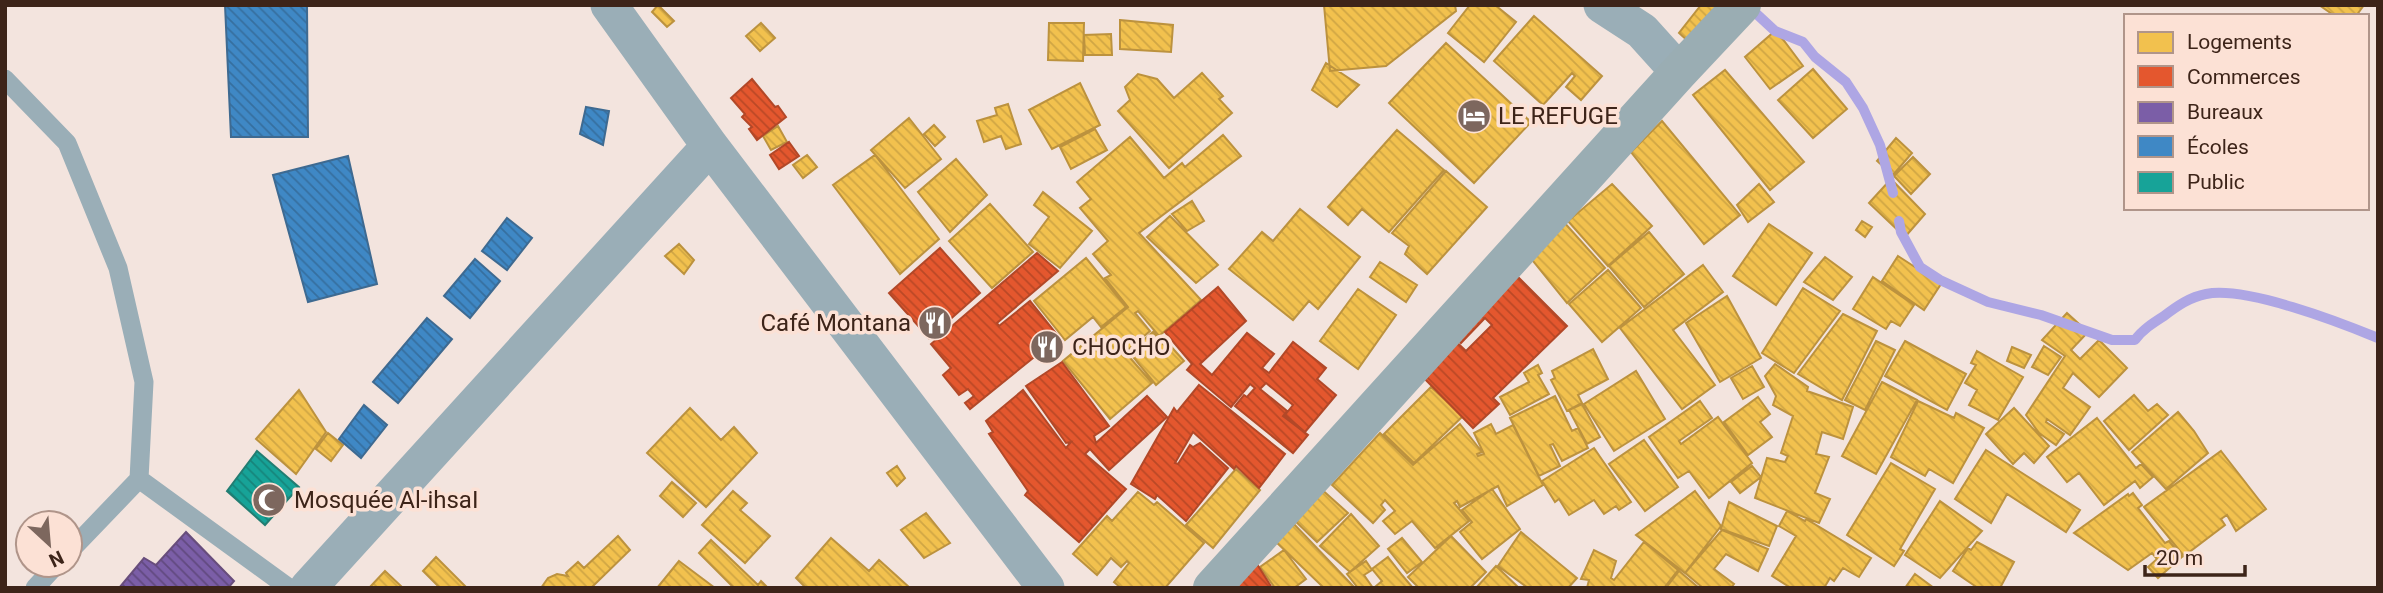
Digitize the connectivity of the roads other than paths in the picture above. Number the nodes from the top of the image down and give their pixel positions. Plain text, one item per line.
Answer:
1 (609, 5) edge
2 (1602, 5) edge
3 (1735, 14) edge
4 (1679, 72) junction
5 (5, 79) edge
6 (710, 146) junction
7 (139, 479) junction
8 (84, 536) edge
9 (289, 588) edge
10 (308, 588) edge
11 (1046, 588) edge
12 (1212, 588) edge

1 - 6 street
2 - 4 street
3 - 4 street
4 - 12 street
5 - 7 lane
6 - 10 street
6 - 11 street
7 - 8 lane
7 - 9 lane

